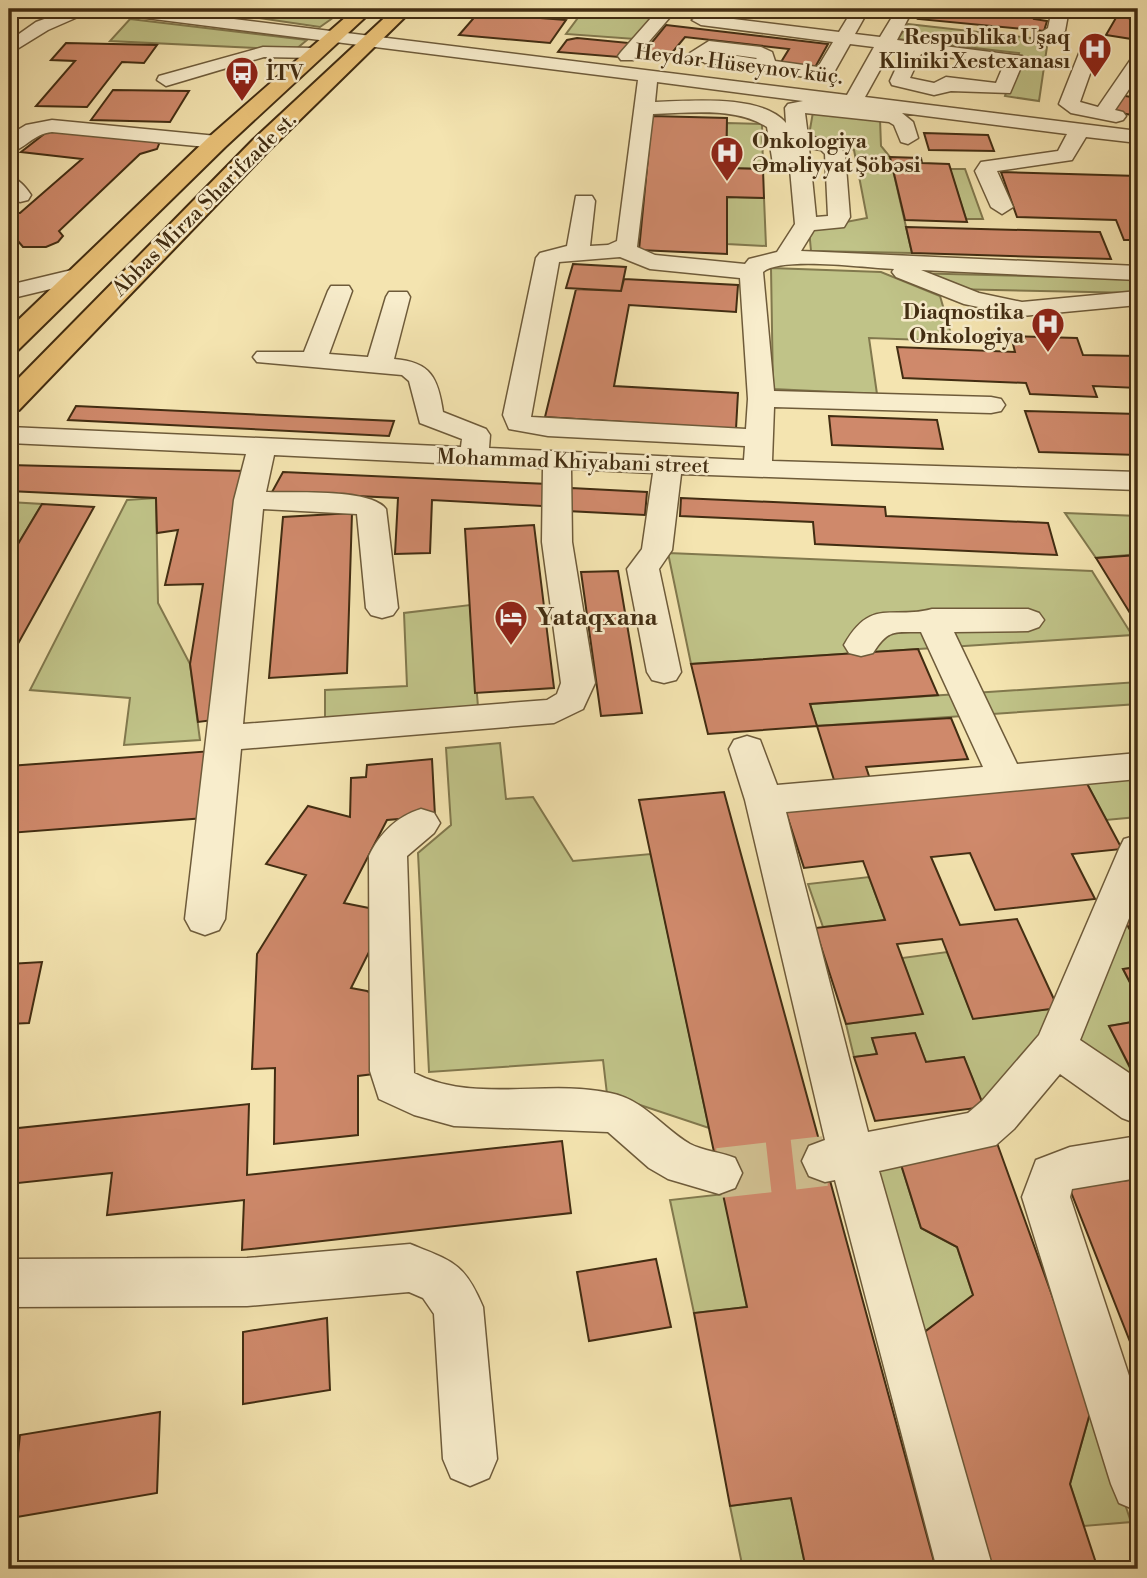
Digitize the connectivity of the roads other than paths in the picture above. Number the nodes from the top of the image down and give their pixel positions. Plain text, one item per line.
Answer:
1 (87, 9) edge
2 (114, 9) edge
3 (365, 9) edge
4 (404, 9) edge
5 (668, 9) edge
6 (905, 9) edge
7 (1060, 9) edge
8 (854, 13) edge
9 (701, 19) dead end
10 (334, 35) junction
11 (844, 36) junction
12 (1041, 38) dead end
13 (370, 39) junction
14 (887, 42) junction
15 (916, 46) junction
16 (9, 50) edge
17 (957, 51) junction
18 (1089, 51) dead end
19 (314, 53) junction
20 (987, 55) junction
21 (627, 57) dead end
22 (765, 63) dead end
23 (1138, 63) edge
24 (648, 76) junction
25 (166, 80) dead end
26 (945, 85) junction
27 (972, 87) junction
28 (853, 102) junction
29 (642, 108) junction
30 (1103, 113) junction
31 (1138, 119) edge
32 (1080, 130) junction
33 (1138, 137) edge
34 (908, 138) dead end
35 (797, 140) junction
36 (217, 142) junction
37 (9, 147) edge
38 (584, 201) dead end
39 (1002, 207) dead end
40 (796, 240) junction
41 (622, 249) junction
42 (578, 252) junction
43 (877, 262) junction
44 (751, 272) junction
45 (1138, 273) edge
46 (80, 275) junction
47 (340, 290) dead end
48 (9, 292) edge
49 (398, 297) dead end
50 (1138, 298) edge
51 (9, 344) edge
52 (266, 357) dead end
53 (313, 361) junction
54 (379, 366) junction
55 (761, 399) junction
56 (9, 404) edge
57 (990, 405) dead end
58 (9, 435) edge
59 (759, 438) junction
60 (262, 447) junction
61 (474, 457) junction
62 (557, 460) junction
63 (668, 465) junction
64 (757, 469) junction
65 (1138, 481) edge
66 (249, 500) junction
67 (382, 608) dead end
68 (932, 620) junction
69 (1028, 620) dead end
70 (861, 645) dead end
71 (664, 672) dead end
72 (224, 738) junction
73 (747, 749) dead end
74 (1138, 766) edge
75 (1006, 778) junction
76 (764, 800) junction
77 (421, 823) dead end
78 (1138, 849) edge
79 (205, 919) dead end
80 (1056, 1047) junction
81 (1138, 1104) edge
82 (838, 1157) junction
83 (1138, 1157) edge
84 (719, 1173) tunnel mouth
85 (9, 1283) edge
86 (470, 1459) dead end
87 (1138, 1484) edge
88 (965, 1569) edge

1 - 16 street
2 - 10 lane
3 - 10 main road, Abbas Mirza Sharifzade st.
4 - 13 main road, Abbas Mirza Sharifzade st.
5 - 21 street
6 - 14 street
7 - 12 street
8 - 11 street
9 - 11 street
10 - 13 street, Heydər Hüseynov küç.
10 - 19 main road, Abbas Mirza Sharifzade st.
11 - 14 street
11 - 22 street
13 - 24 street, Heydər Hüseynov küç.
13 - 56 main road, Abbas Mirza Sharifzade st.
14 - 15 street
14 - 28 street
15 - 17 street
15 - 26 street
17 - 20 street
17 - 26 street
18 - 30 street
19 - 25 street
19 - 36 main road, Abbas Mirza Sharifzade st.
20 - 27 street
20 - 27 street
23 - 30 street
24 - 28 street, Heydər Hüseynov küç.
24 - 29 street
26 - 27 street
28 - 32 street, Heydər Hüseynov küç.
29 - 40 street
29 - 41 street
30 - 31 street
32 - 33 street, Heydər Hüseynov küç.
32 - 39 street
34 - 35 street
35 - 40 street
35 - 40 street
36 - 37 street
36 - 46 main road, Abbas Mirza Sharifzade st.
38 - 42 street
40 - 43 street
40 - 44 street
41 - 42 street
41 - 44 street
42 - 59 street
43 - 45 street
43 - 50 street
44 - 55 street
46 - 48 street
46 - 51 main road, Abbas Mirza Sharifzade st.
47 - 53 street
49 - 54 street
52 - 53 street
53 - 54 street
54 - 61 street
55 - 57 street
55 - 59 street
58 - 60 street, Mohammad Khiyabani street
59 - 64 street
60 - 61 street, Mohammad Khiyabani street
60 - 66 street
61 - 62 street, Mohammad Khiyabani street
62 - 63 street, Mohammad Khiyabani street
62 - 72 street
63 - 64 street, Mohammad Khiyabani street
63 - 71 street
64 - 65 street, Mohammad Khiyabani street
66 - 67 street
66 - 72 street
68 - 69 street
68 - 70 street
68 - 75 street
72 - 79 street
73 - 76 street
74 - 75 street
75 - 76 street
76 - 82 street
77 - 84 street
78 - 80 street
80 - 81 street
80 - 82 street
82 - 88 street
83 - 87 street
85 - 86 street

